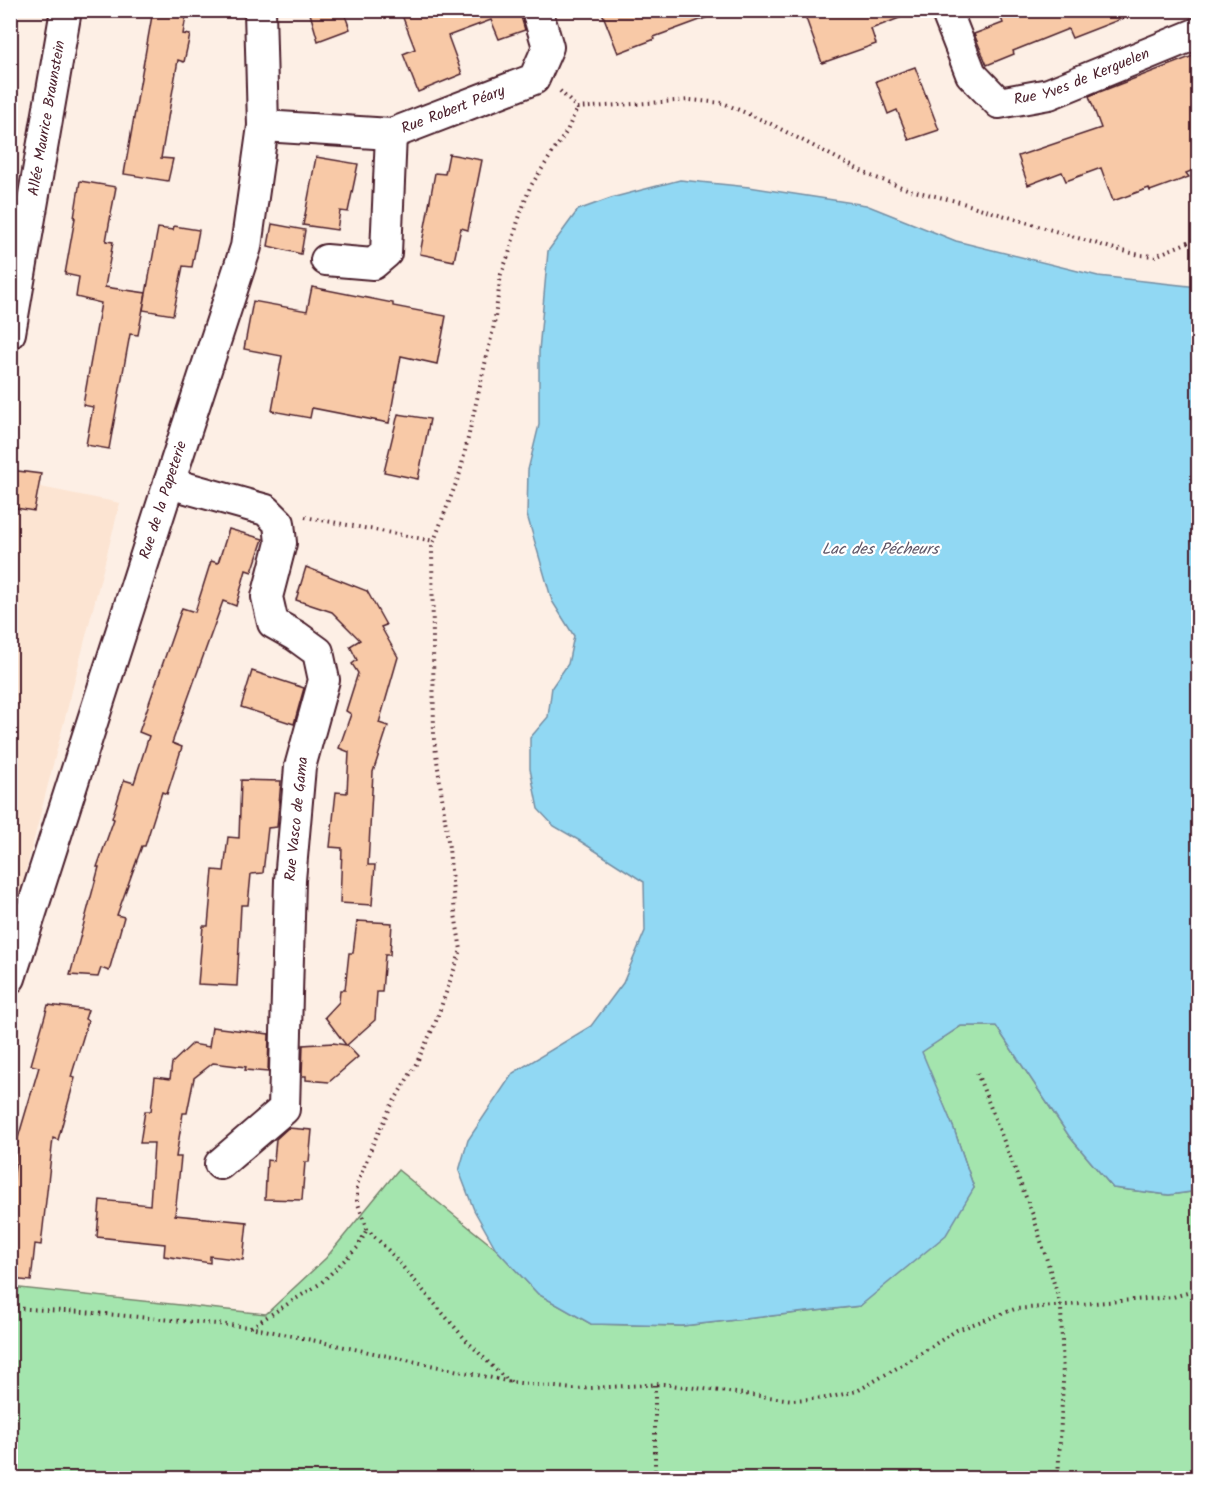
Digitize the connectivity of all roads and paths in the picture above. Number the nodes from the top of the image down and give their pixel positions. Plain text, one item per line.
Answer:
1 (66, 10) edge
2 (260, 10) edge
3 (537, 10) edge
4 (946, 10) edge
5 (1198, 33) edge
6 (538, 70) junction
7 (577, 108) junction
8 (263, 126) junction
9 (391, 134) junction
10 (1198, 238) edge
11 (326, 260) dead end
12 (10, 333) edge
13 (169, 483) junction
14 (271, 514) junction
15 (434, 541) junction
16 (10, 978) edge
17 (977, 1073) dead end
18 (220, 1164) dead end
19 (367, 1229) junction
20 (1198, 1290) edge
21 (1061, 1306) junction
22 (10, 1308) edge
23 (250, 1328) junction
24 (511, 1382) junction
25 (655, 1385) junction
26 (655, 1479) edge
27 (1058, 1479) edge

1 - 12 street, Allée Maurice Braunstein
2 - 8 street, Rue de la Papeterie
3 - 6 street
4 - 5 street, Rue Yves de Kerguelen
6 - 7 path
6 - 9 street, Rue Robert Péary
7 - 10 path
7 - 15 path
8 - 9 street, Rue Robert Péary
8 - 13 street, Rue de la Papeterie
9 - 11 street
13 - 14 street
13 - 16 street, Rue de la Papeterie
14 - 15 path
14 - 18 street, Rue Vasco de Gama
15 - 19 path
17 - 21 path
19 - 23 path
19 - 24 path
20 - 21 path
21 - 25 path
21 - 27 path
22 - 23 path
23 - 24 path
24 - 25 path
25 - 26 path

